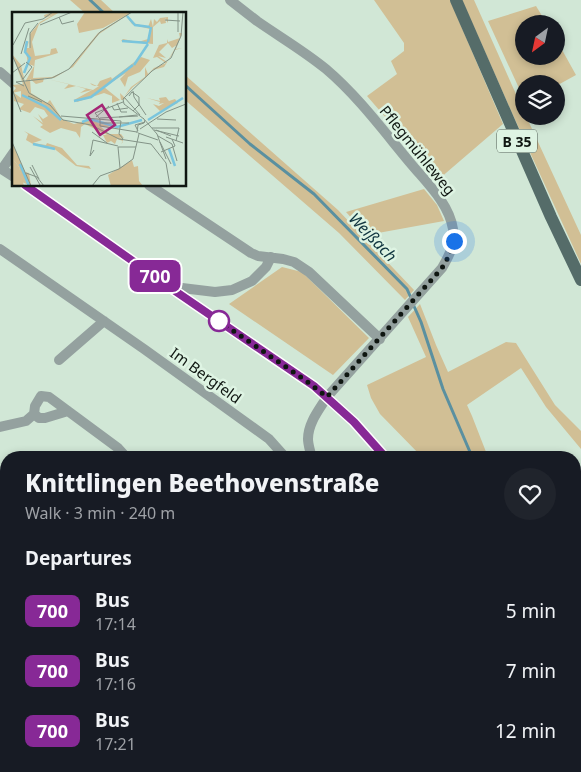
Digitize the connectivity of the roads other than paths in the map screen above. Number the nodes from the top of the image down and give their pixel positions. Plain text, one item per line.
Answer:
1 (230, 0) edge
2 (456, 0) edge
3 (0, 72) edge
4 (12, 82) edge
5 (12, 154) edge
6 (1, 168) edge
7 (12, 176) edge
8 (26, 186) edge
9 (151, 186) edge
10 (0, 249) edge
11 (271, 257) junction
12 (581, 280) edge
13 (178, 293) junction
14 (104, 321) junction
15 (380, 339) junction
16 (59, 360) dead end
17 (327, 397) junction
18 (68, 411) junction
19 (34, 414) junction
20 (0, 427) edge
21 (121, 451) edge
22 (280, 451) edge
23 (309, 451) edge
24 (380, 451) edge

1 - 15 street, Pflegmühleweg
2 - 12 main road, B 35
3 - 4 street
5 - 6 street
6 - 7 street
8 - 13 street
9 - 11 street
10 - 14 street, Im Bergfeld
11 - 13 street
11 - 15 street
13 - 17 street
14 - 16 street
14 - 22 street, Im Bergfeld
15 - 17 street, Pflegmühleweg
17 - 23 street, Pflegmühleweg
17 - 24 street
18 - 19 street
18 - 19 street
18 - 21 street
19 - 20 street

